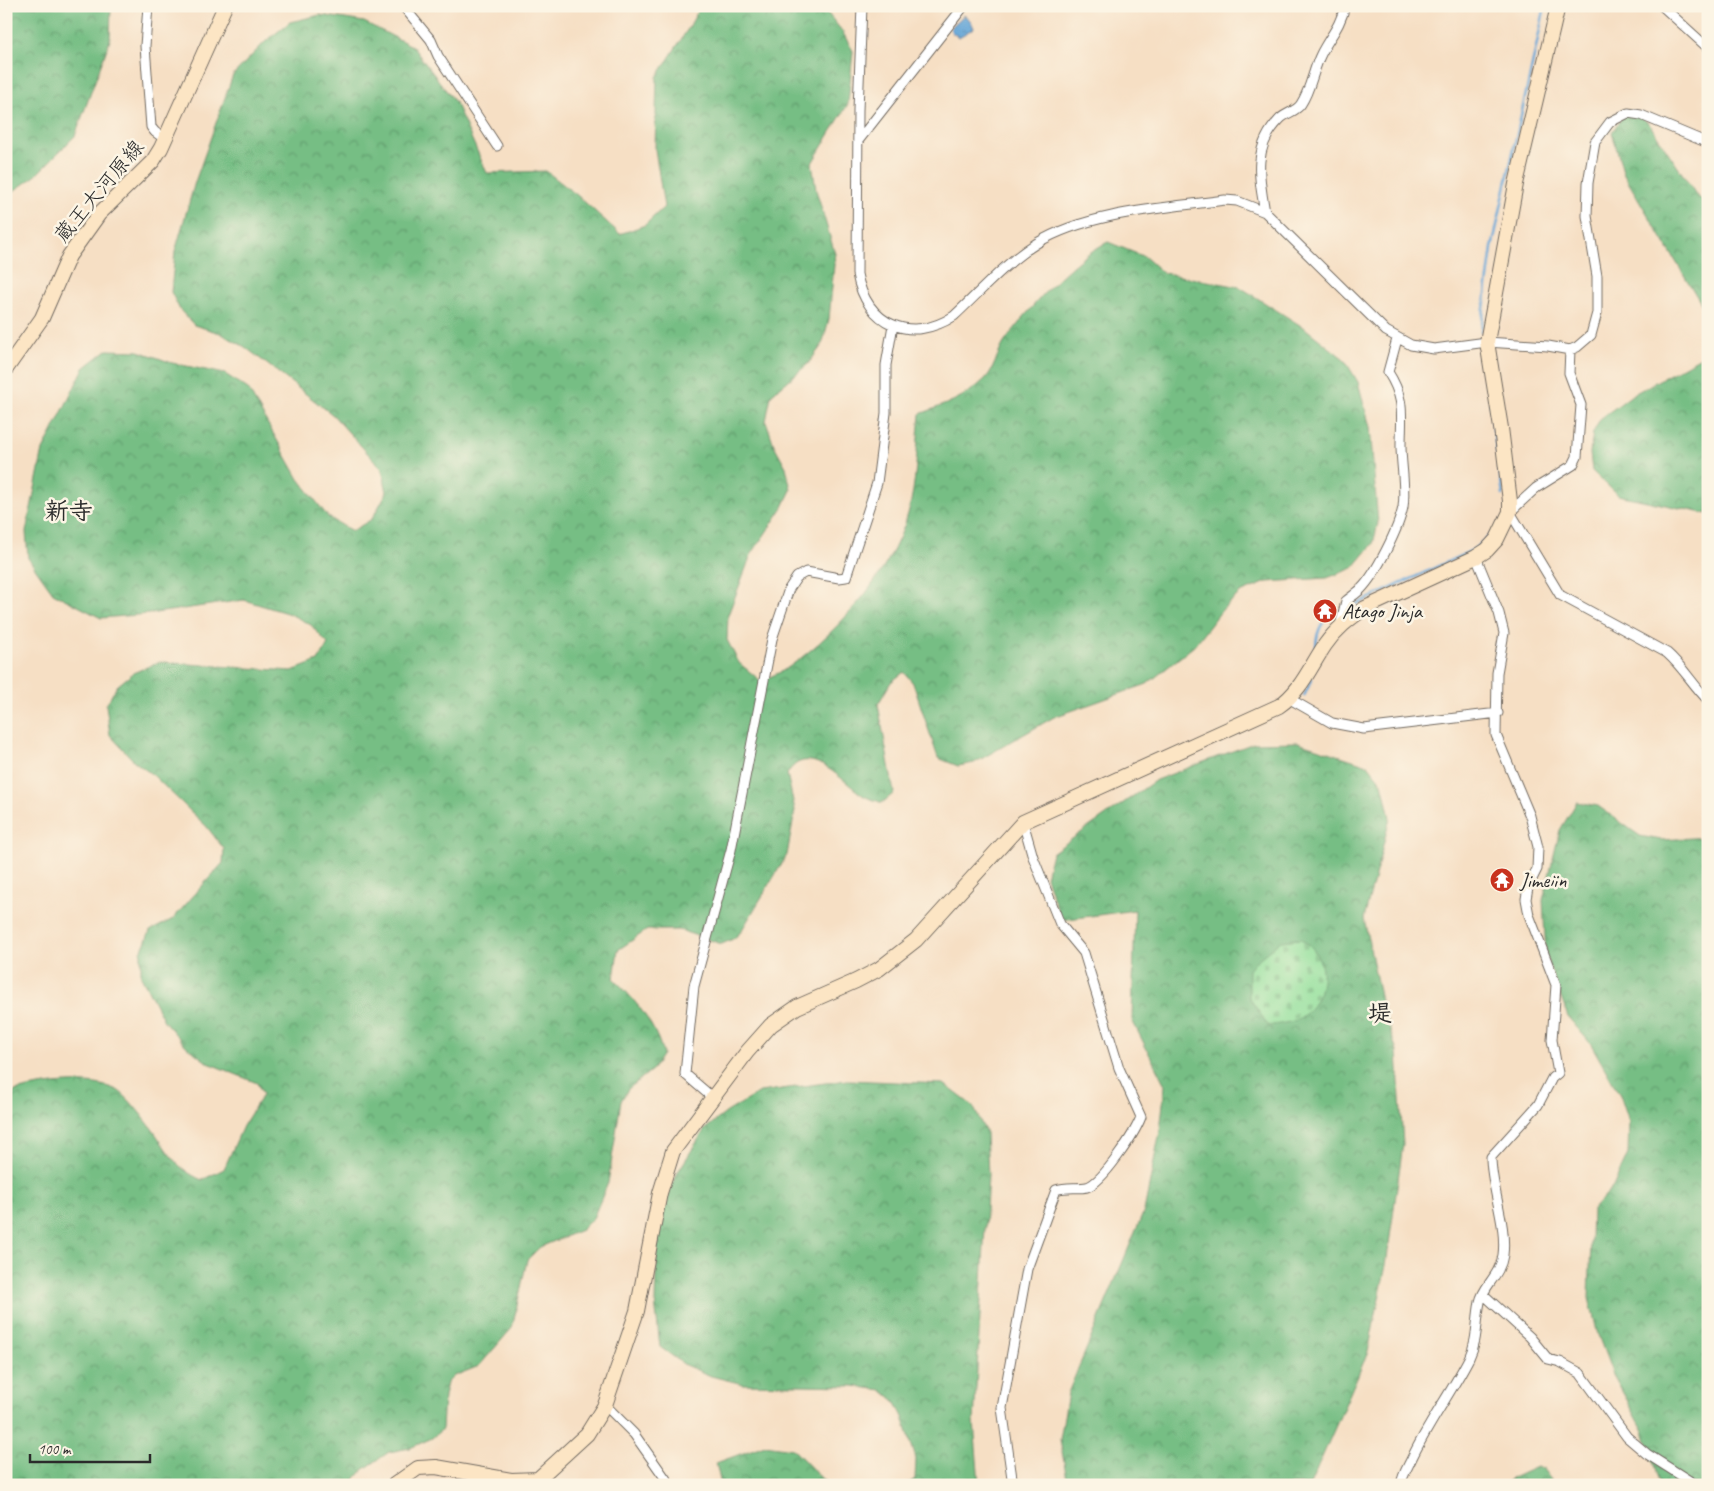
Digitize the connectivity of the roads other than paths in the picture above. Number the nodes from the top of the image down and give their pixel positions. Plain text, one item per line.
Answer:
1 (148, 6) edge
2 (225, 6) edge
3 (403, 6) edge
4 (862, 6) edge
5 (964, 6) edge
6 (1345, 6) edge
7 (1558, 6) edge
8 (1662, 6) edge
9 (1706, 43) edge
10 (165, 139) junction
11 (858, 141) junction
12 (1708, 143) edge
13 (497, 146) dead end
14 (1265, 212) junction
15 (893, 325) junction
16 (1397, 339) junction
17 (1487, 342) junction
18 (1570, 350) junction
19 (6, 369) edge
20 (1510, 512) junction
21 (1476, 557) junction
22 (1342, 615) junction
23 (1290, 699) junction
24 (1708, 700) edge
25 (1498, 713) junction
26 (1023, 822) junction
27 (713, 1098) junction
28 (1483, 1294) junction
29 (605, 1405) junction
30 (394, 1485) edge
31 (670, 1485) edge
32 (1013, 1485) edge
33 (1401, 1485) edge
34 (1696, 1485) edge

1 - 10 street
2 - 10 street, 蔵王大河原線
3 - 13 street
4 - 11 street
5 - 11 street
6 - 14 street
7 - 17 street
8 - 9 street
10 - 19 street, 蔵王大河原線
11 - 15 street
12 - 18 street
14 - 15 street
14 - 16 street
15 - 27 street
16 - 17 street
16 - 22 street
17 - 18 street
17 - 20 street
18 - 20 street
20 - 21 street
20 - 24 street
21 - 22 street
21 - 25 street
22 - 23 street
23 - 25 street
23 - 26 street
25 - 28 street
26 - 27 street
26 - 32 street
27 - 29 street
28 - 33 street
28 - 34 street
29 - 30 street
29 - 31 street

